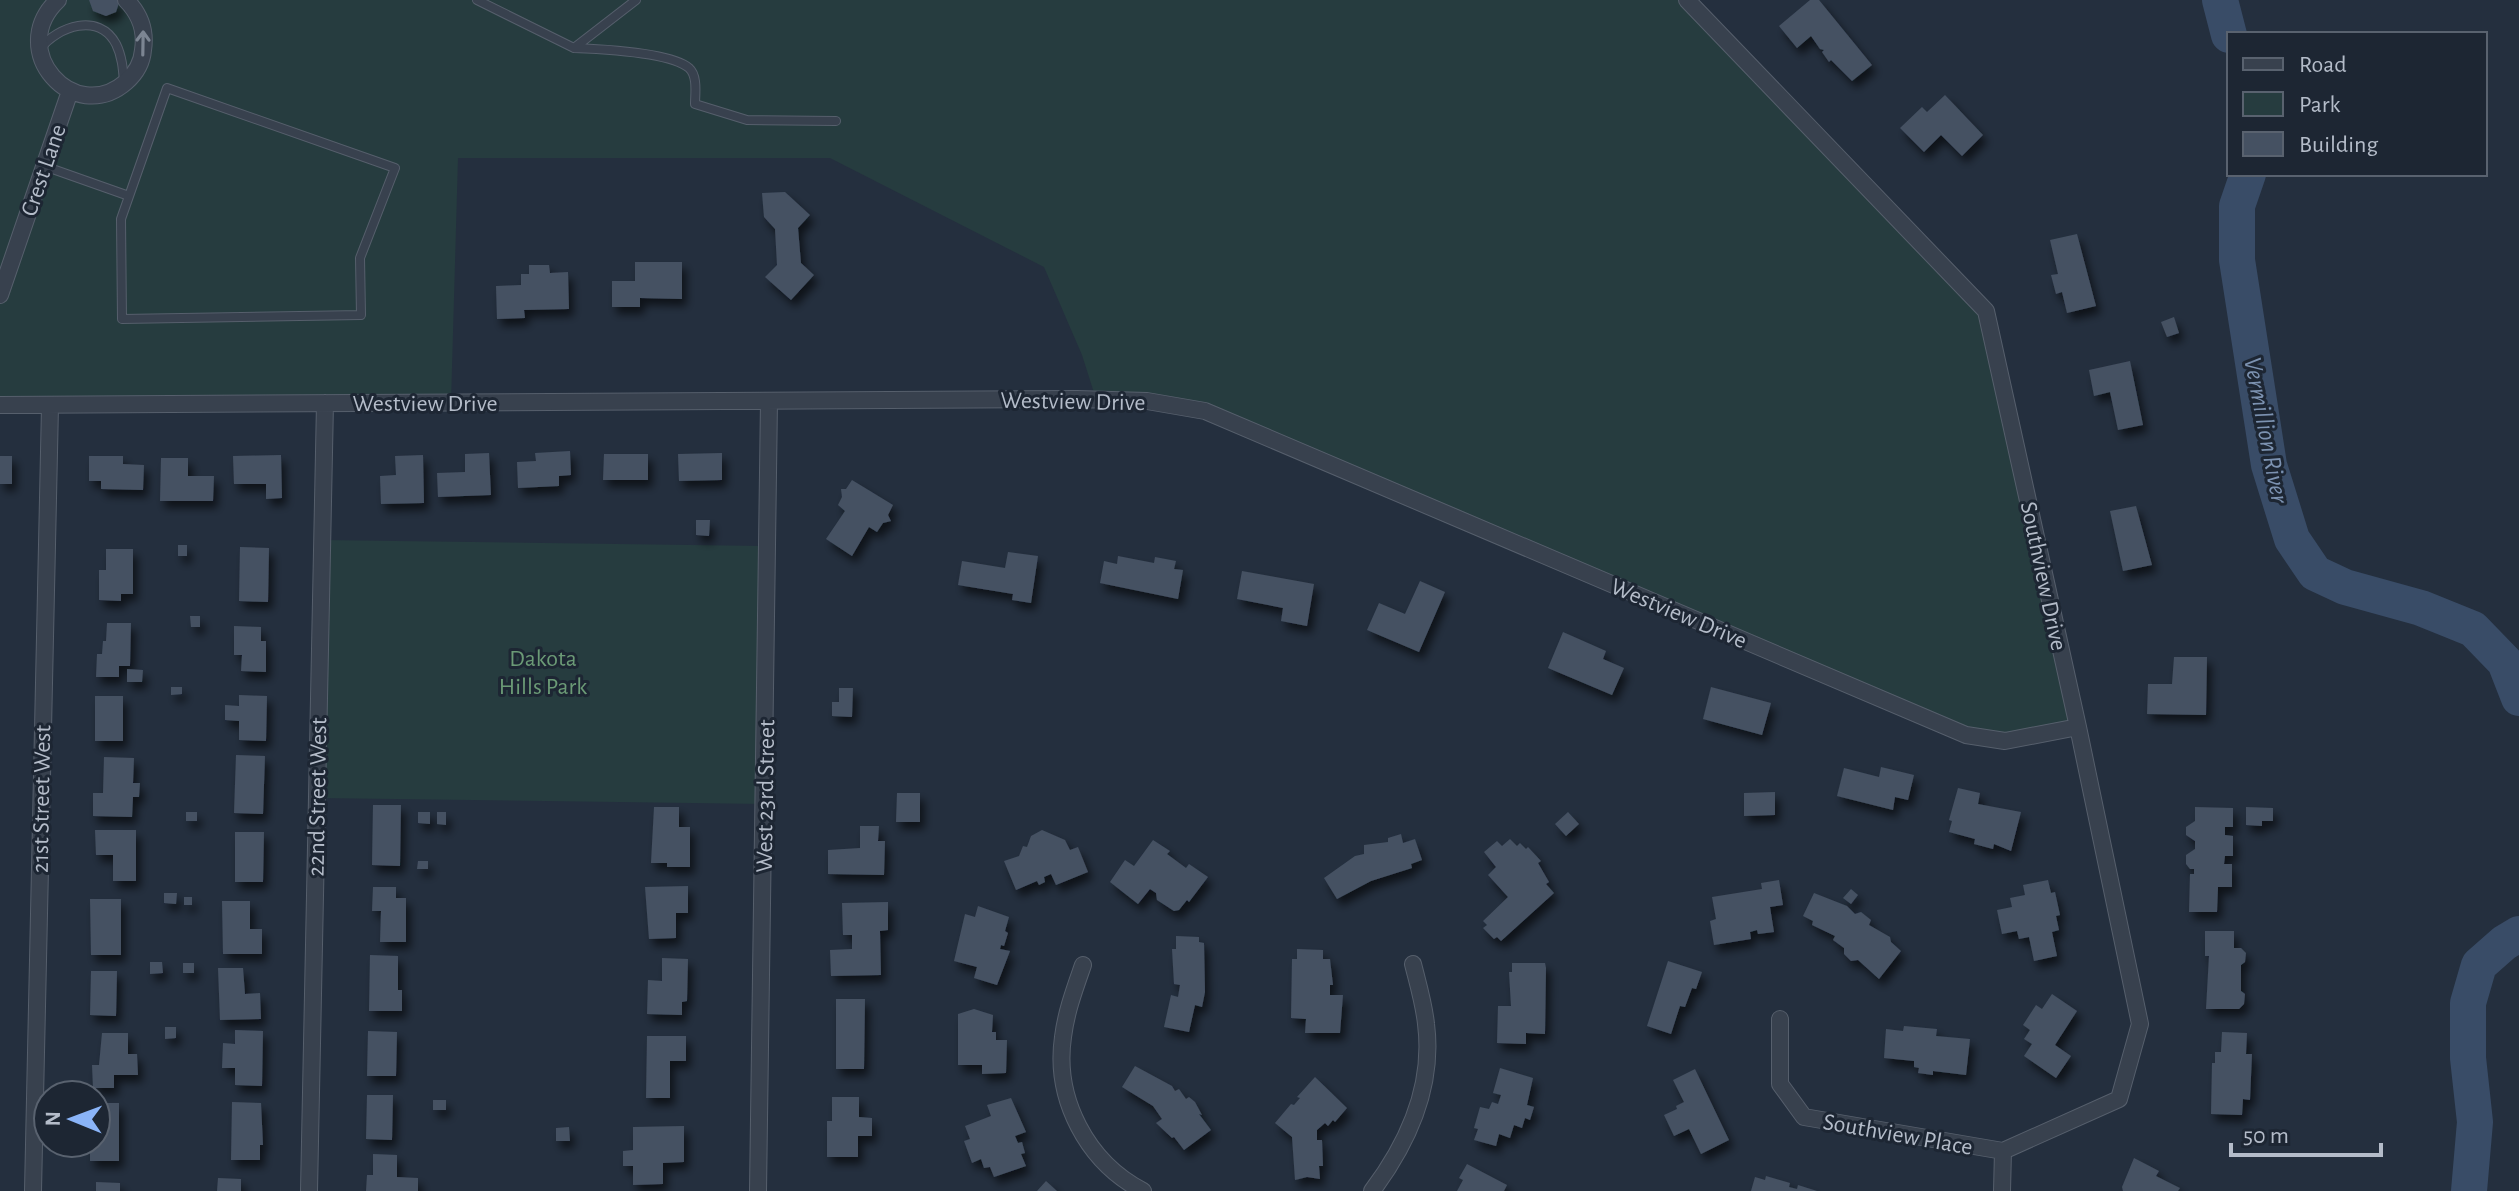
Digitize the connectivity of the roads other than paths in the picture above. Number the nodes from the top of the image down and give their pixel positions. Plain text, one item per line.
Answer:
1 (58, 0) edge
2 (126, 0) edge
3 (477, 0) edge
4 (636, 0) edge
5 (1687, 0) edge
6 (574, 48) junction
7 (39, 50) junction
8 (124, 83) junction
9 (70, 91) junction
10 (836, 121) dead end
11 (44, 166) junction
12 (129, 196) junction
13 (0, 295) edge
14 (769, 401) junction
15 (325, 403) junction
16 (0, 405) edge
17 (50, 406) junction
18 (2078, 727) junction
19 (1413, 964) dead end
20 (1083, 965) dead end
21 (1780, 1019) dead end
22 (2003, 1151) junction
23 (33, 1191) edge
24 (309, 1191) edge
25 (758, 1191) edge
26 (1143, 1191) edge
27 (1372, 1191) edge
28 (2002, 1191) edge

1 - 7 street
8 -> 2 street
3 - 6 lane
4 - 6 lane
5 - 18 street, Southview Drive
6 - 10 lane
7 - 8 lane
7 - 9 street
8 - 9 street
9 - 11 street, Crest Lane
11 - 12 lane
11 - 13 street, Crest Lane
12 - 12 lane
14 - 15 street, Westview Drive
14 - 18 street, Westview Drive
14 - 25 street, West 23rd Street
15 - 17 street, Westview Drive
15 - 24 street, 22nd Street West
16 - 17 street, Westview Drive
17 - 23 street, 21st Street West
18 - 22 street, Southview Drive
19 - 27 street
20 - 26 street
21 - 22 street, Southview Place
22 - 28 street

